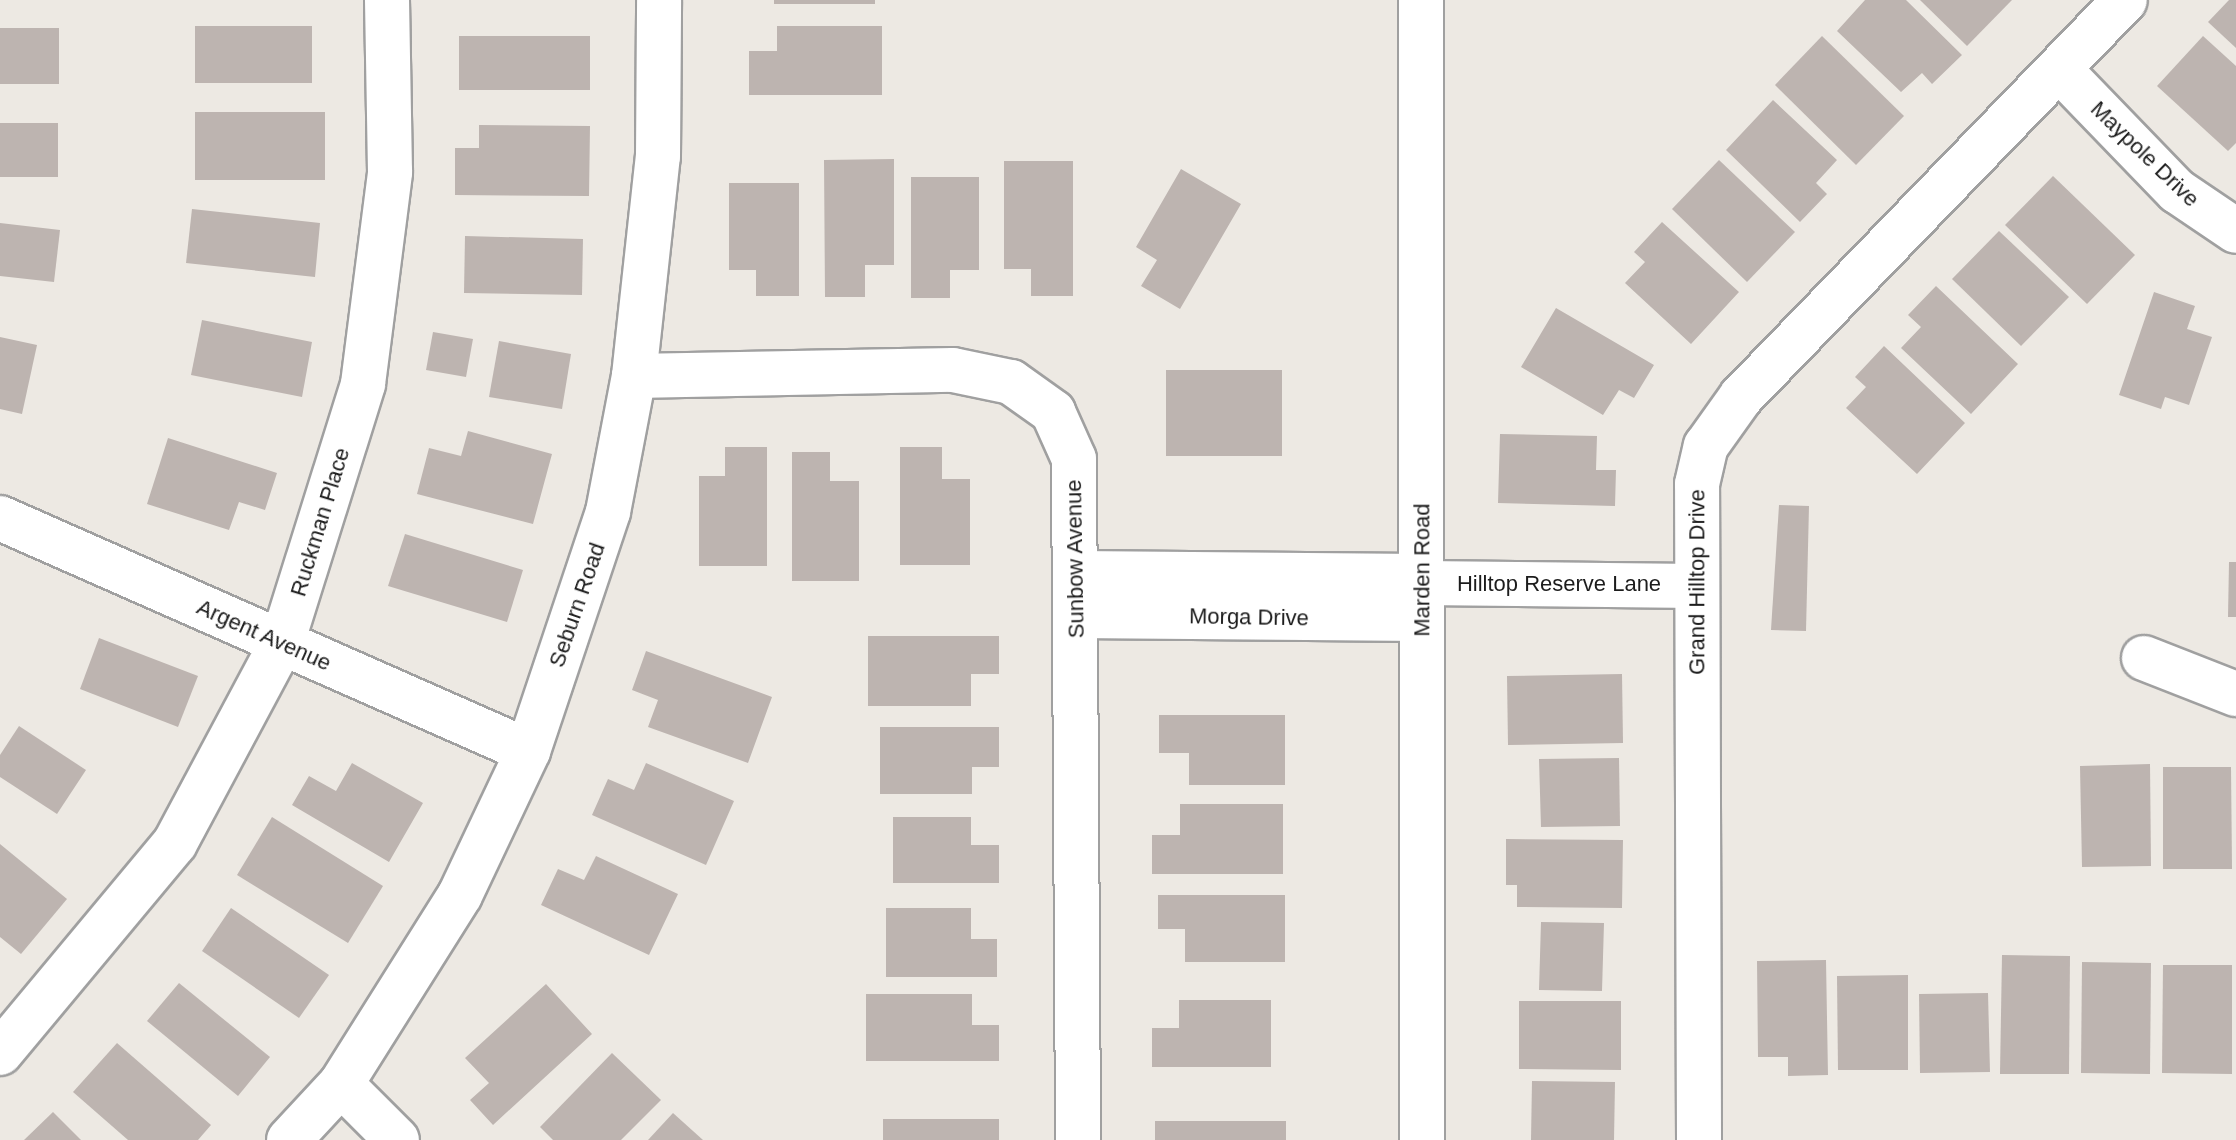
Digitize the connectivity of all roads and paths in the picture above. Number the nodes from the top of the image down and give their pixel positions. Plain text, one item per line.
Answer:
1 (387, 0) edge
2 (659, 0) edge
3 (1421, 0) edge
4 (2125, 0) edge
5 (2059, 69) junction
6 (2236, 231) edge
7 (634, 376) junction
8 (0, 518) edge
9 (1697, 586) junction
10 (1422, 593) junction
11 (1076, 595) junction
12 (282, 643) junction
13 (2144, 658) dead end
14 (2236, 694) edge
15 (528, 751) junction
16 (0, 1053) edge
17 (341, 1084) junction
18 (289, 1140) edge
19 (397, 1140) edge
20 (1078, 1140) edge
21 (1422, 1140) edge
22 (1699, 1140) edge

1 - 12 street, Ruckman Place
2 - 7 street, Seburn Road
3 - 10 street, Marden Road
4 - 5 street, Grand Hilltop Drive
5 - 6 street, Maypole Drive
5 - 9 street, Grand Hilltop Drive
7 - 11 street, Sunbow Avenue
7 - 15 street, Seburn Road
8 - 12 street, Argent Avenue
9 - 10 street, Hilltop Reserve Lane
9 - 22 street, Grand Hilltop Drive
10 - 11 street, Morga Drive
10 - 21 street, Marden Road
11 - 20 street, Sunbow Avenue
12 - 15 street, Argent Avenue
12 - 16 street, Ruckman Place
13 - 14 street
15 - 17 street, Seburn Road
17 - 18 street, Seburn Road
17 - 19 street

